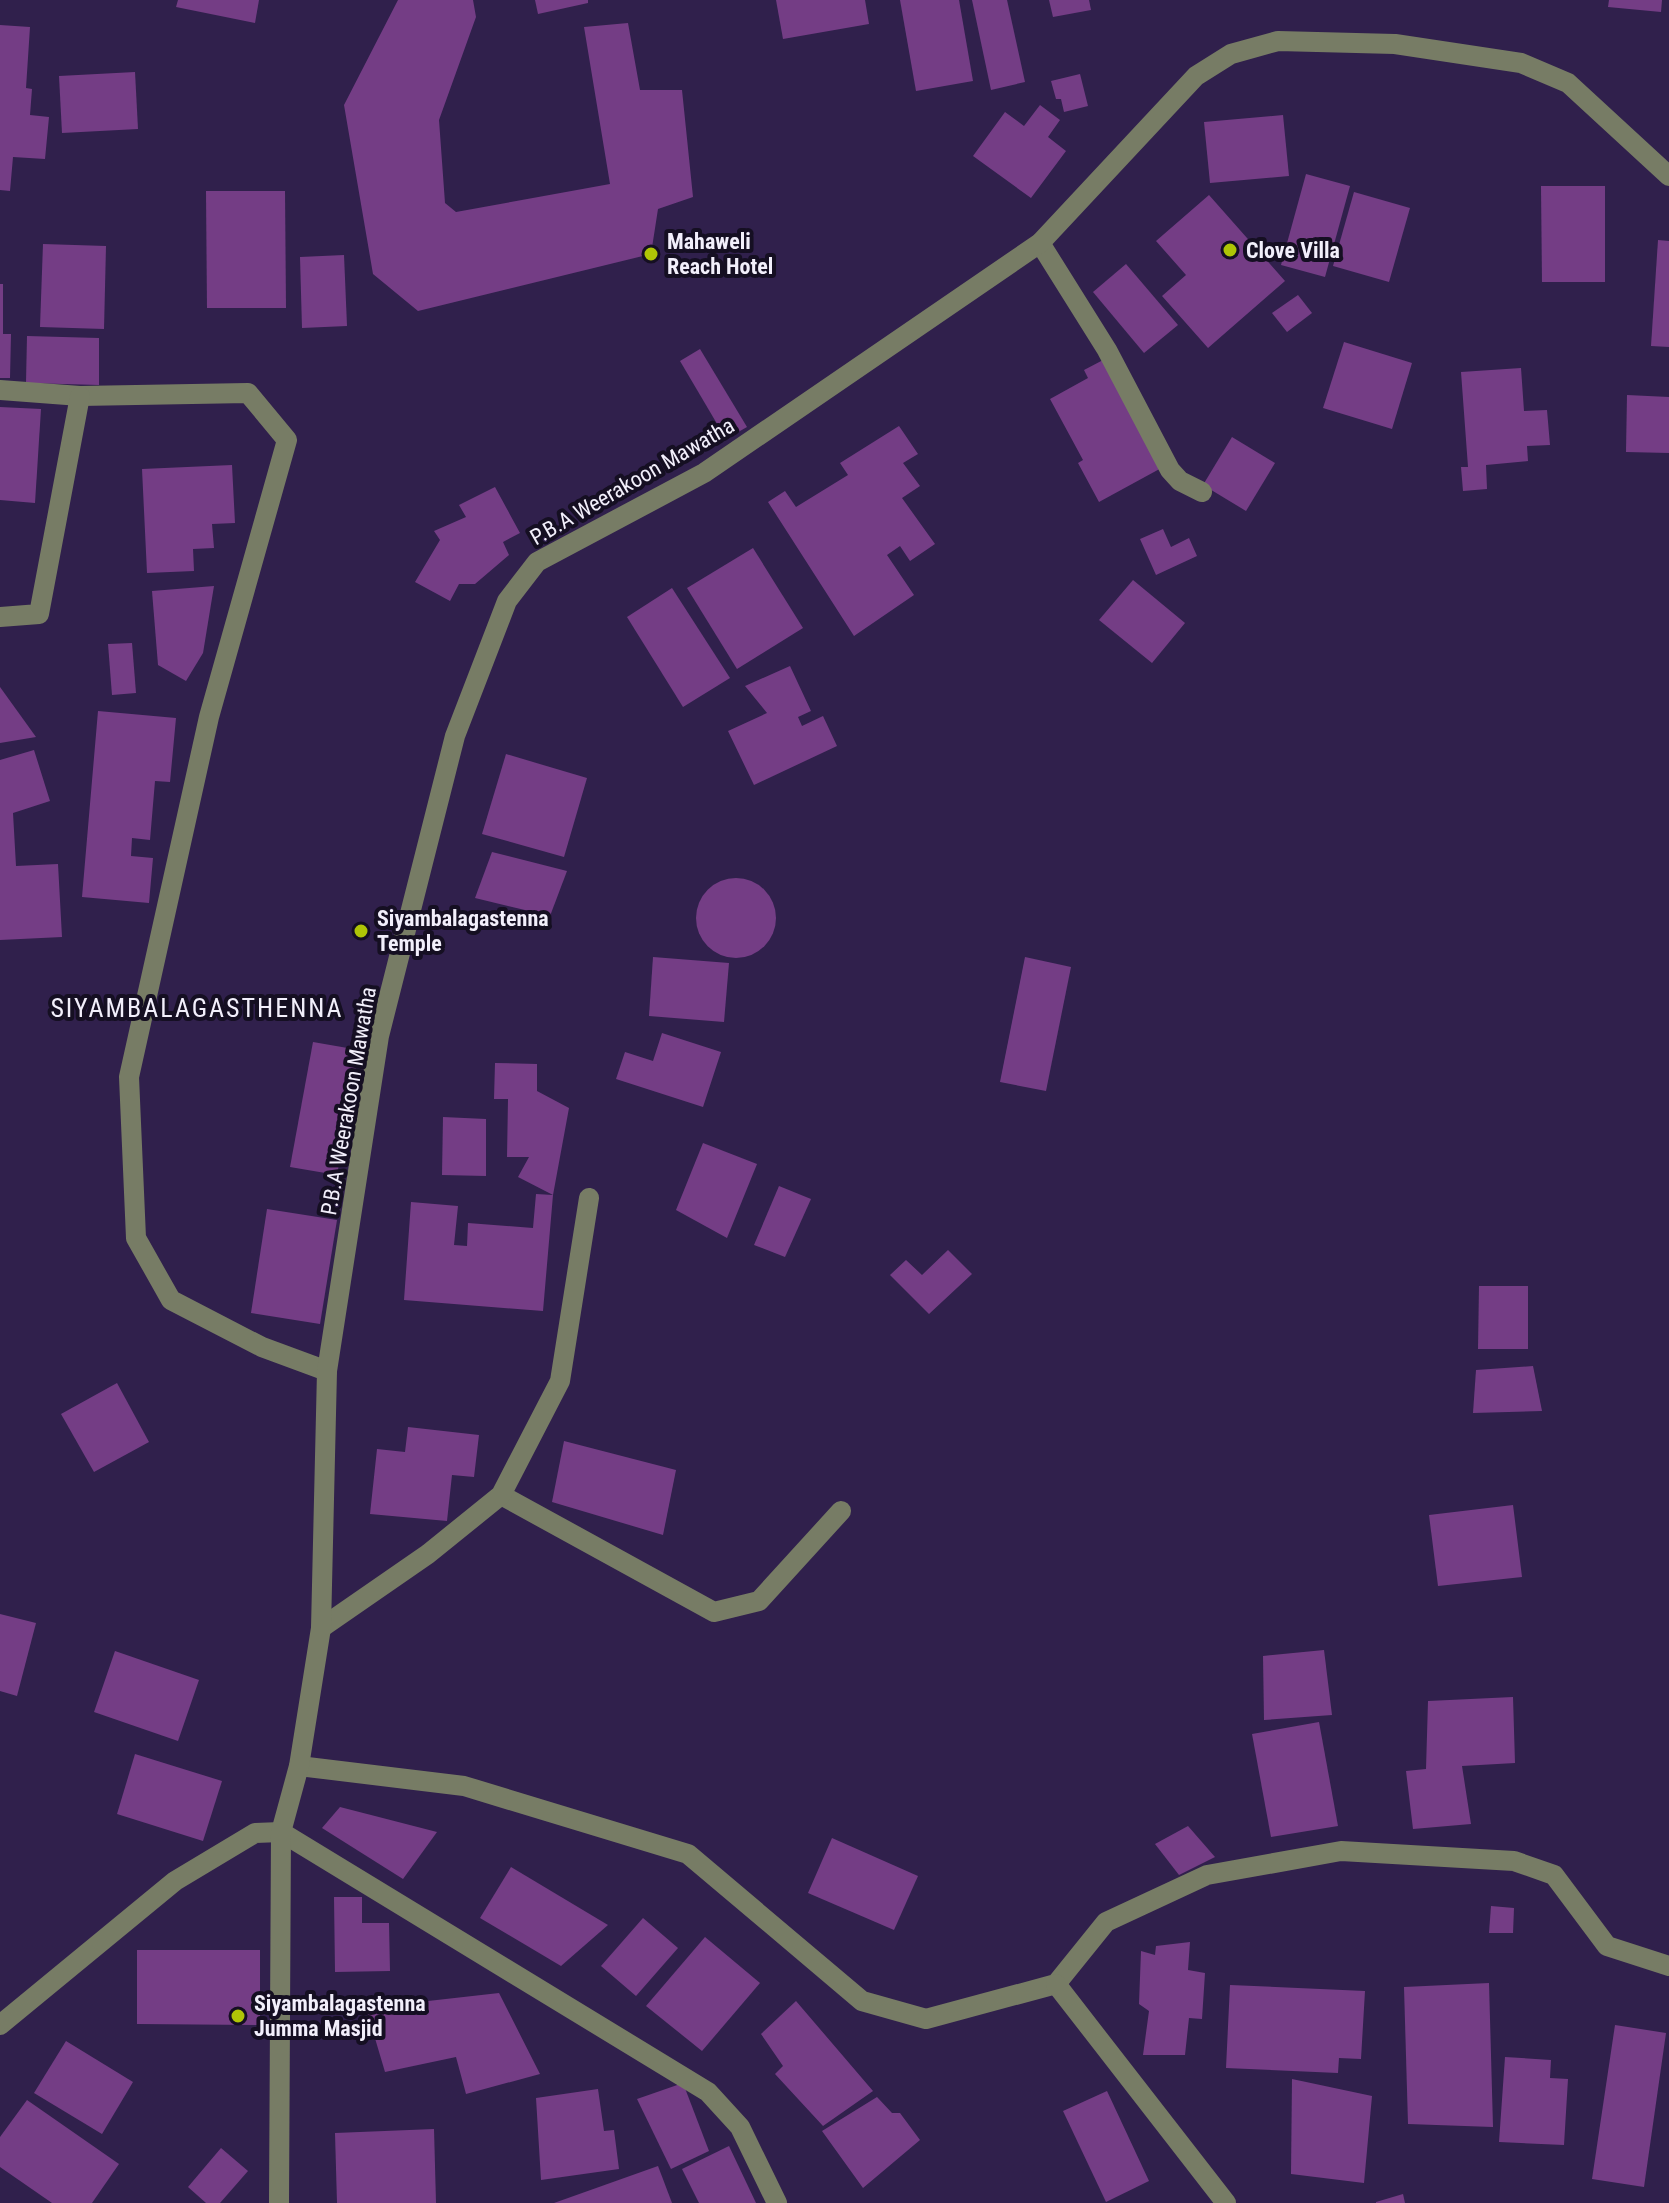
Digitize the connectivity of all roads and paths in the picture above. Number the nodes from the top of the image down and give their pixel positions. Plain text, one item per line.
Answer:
1 (1669, 176) edge
2 (1040, 243) junction
3 (0, 390) edge
4 (80, 396) junction
5 (1202, 492) dead end
6 (0, 617) edge
7 (589, 1198) dead end
8 (327, 1371) junction
9 (501, 1495) junction
10 (841, 1511) dead end
11 (321, 1628) junction
12 (299, 1766) junction
13 (281, 1832) junction
14 (1669, 1966) edge
15 (1056, 1984) junction
16 (0, 2025) edge
17 (279, 2203) edge
18 (777, 2203) edge
19 (1226, 2203) edge

1 - 2 street, P.B.A Weerakoon Mawatha
2 - 5 street
2 - 8 street, P.B.A Weerakoon Mawatha
3 - 4 street
4 - 6 street
4 - 8 street
7 - 9 street
8 - 11 street, P.B.A Weerakoon Mawatha
9 - 10 street
9 - 11 street
11 - 12 street, P.B.A Weerakoon Mawatha
12 - 13 street, P.B.A Weerakoon Mawatha
12 - 15 street
13 - 16 street
13 - 17 street, P.B.A Weerakoon Mawatha
13 - 18 street
14 - 15 street
15 - 19 street

